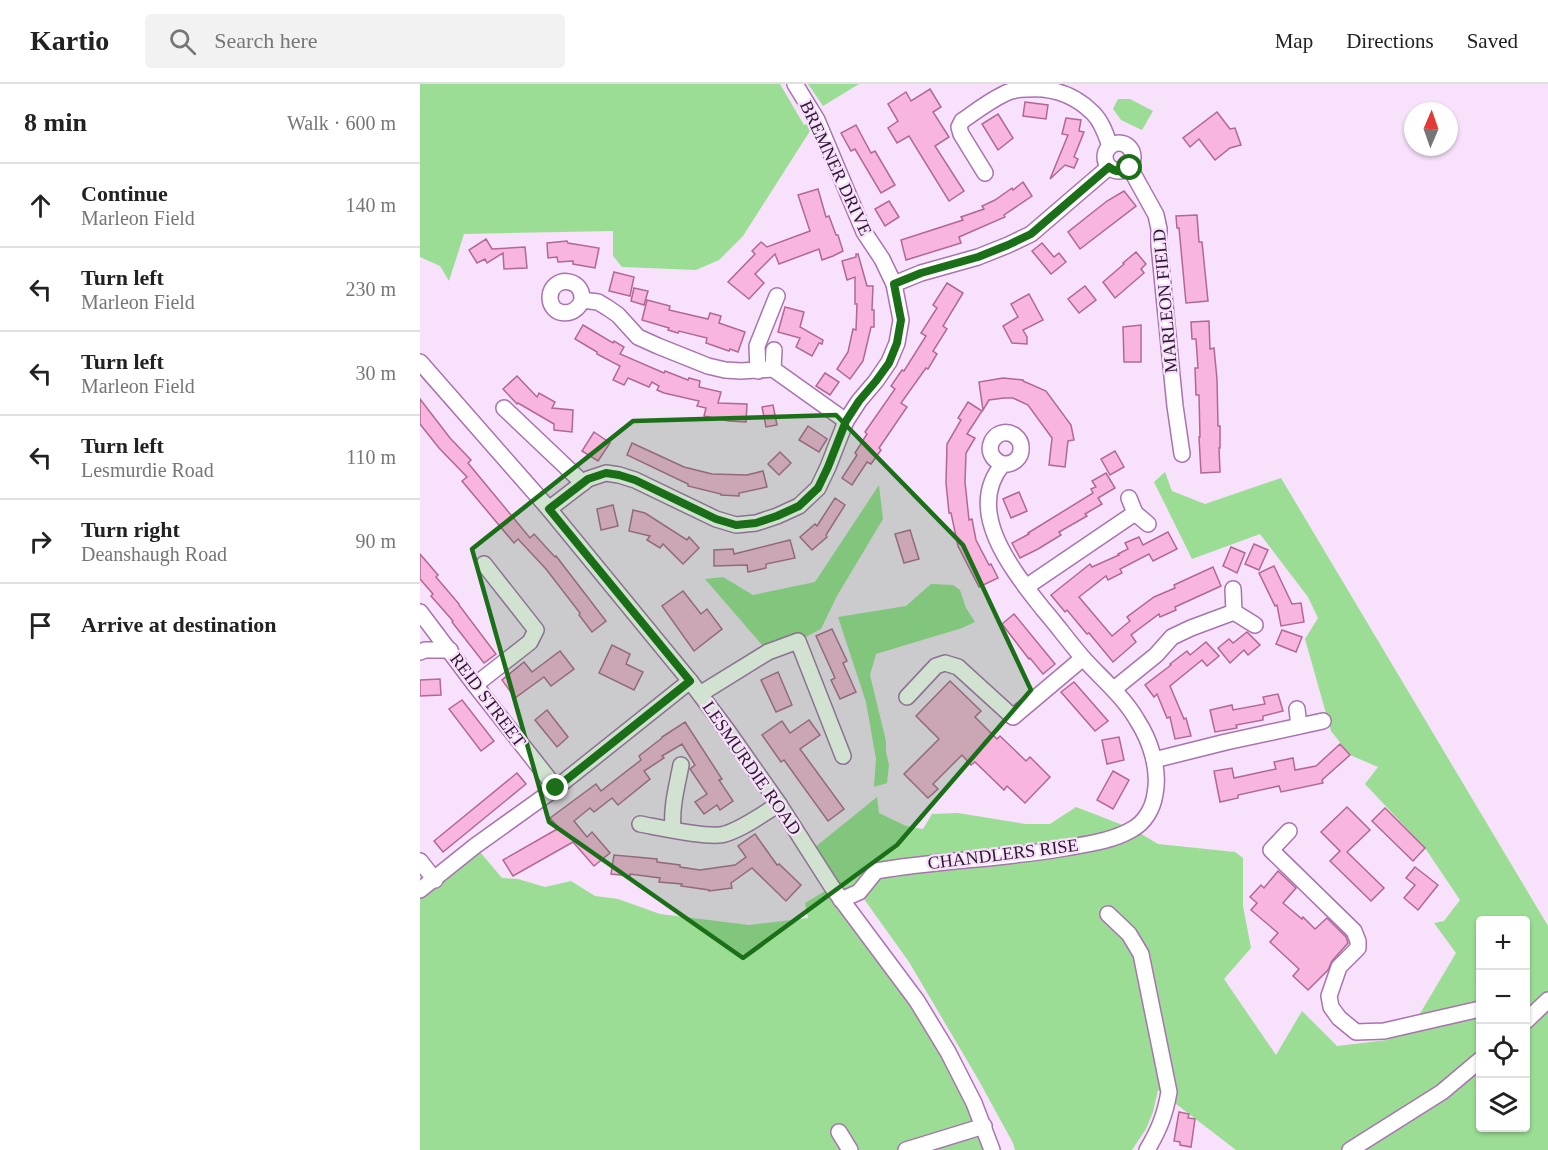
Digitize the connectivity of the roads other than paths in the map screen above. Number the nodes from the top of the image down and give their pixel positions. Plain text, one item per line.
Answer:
1 (795, 84) edge
2 (1110, 146) junction
3 (1109, 167) junction
4 (1130, 168) junction
5 (985, 173) dead end
6 (894, 284) junction
7 (777, 296) dead end
8 (582, 300) dead end
9 (774, 350) dead end
10 (420, 362) edge
11 (765, 370) junction
12 (504, 408) dead end
13 (846, 421) junction
14 (1182, 454) dead end
15 (1002, 464) dead end
16 (583, 483) junction
17 (1129, 498) dead end
18 (549, 509) junction
19 (1135, 513) junction
20 (1148, 524) dead end
21 (484, 564) dead end
22 (1026, 587) junction
23 (1233, 589) dead end
24 (420, 612) edge
25 (1233, 612) junction
26 (1255, 625) dead end
27 (450, 650) junction
28 (420, 652) edge
29 (1083, 658) junction
30 (690, 681) junction
31 (475, 686) junction
32 (1114, 689) junction
33 (700, 694) junction
34 (907, 697) dead end
35 (1297, 709) dead end
36 (1323, 721) dead end
37 (1299, 726) junction
38 (843, 756) dead end
39 (1154, 760) junction
40 (681, 765) dead end
41 (556, 788) junction
42 (779, 804) junction
43 (640, 824) dead end
44 (673, 829) junction
45 (1289, 831) dead end
46 (420, 861) edge
47 (435, 880) junction
48 (420, 890) edge
49 (841, 900) junction
50 (1108, 914) dead end
51 (1548, 1000) edge
52 (1476, 1011) edge
53 (1530, 1014) edge
54 (1476, 1063) edge
55 (984, 1126) junction
56 (839, 1131) dead end
57 (850, 1150) edge
58 (906, 1150) edge
59 (992, 1150) edge
60 (1147, 1150) edge
61 (1350, 1150) edge

1 - 6 street, BREMNER DRIVE
2 - 3 street
2 - 4 street, MARLEON FIELD
2 - 5 street
3 - 4 street
3 - 6 street
4 - 14 street, MARLEON FIELD
6 - 13 street
7 - 11 street
8 - 11 street
9 - 11 street
10 - 18 street, LESMURDIE ROAD
11 - 13 street
12 - 16 street
13 - 16 street
15 - 22 street, CHANDLERS RISE
16 - 18 street
17 - 19 street
18 - 30 street, LESMURDIE ROAD
19 - 20 street
19 - 22 street
21 - 31 street
22 - 29 street, CHANDLERS RISE
23 - 25 street
24 - 27 street, REID STREET
25 - 26 street
25 - 32 street
27 - 28 street
27 - 31 street, REID STREET
29 - 32 street, CHANDLERS RISE
29 - 34 street
30 - 33 street, LESMURDIE ROAD
30 - 41 street
31 - 41 street, REID STREET
32 - 39 street, CHANDLERS RISE
33 - 38 street
33 - 42 street, LESMURDIE ROAD
35 - 37 street
36 - 37 street
37 - 39 street
39 - 49 street, CHANDLERS RISE
40 - 44 street
41 - 47 street
42 - 44 street
42 - 49 street, LESMURDIE ROAD
43 - 44 street
45 - 52 street
46 - 47 street
47 - 48 street
49 - 55 street, LESMURDIE ROAD
50 - 60 street
51 - 53 street
54 - 61 street
55 - 58 street
55 - 59 street, LESMURDIE ROAD
56 - 57 street

